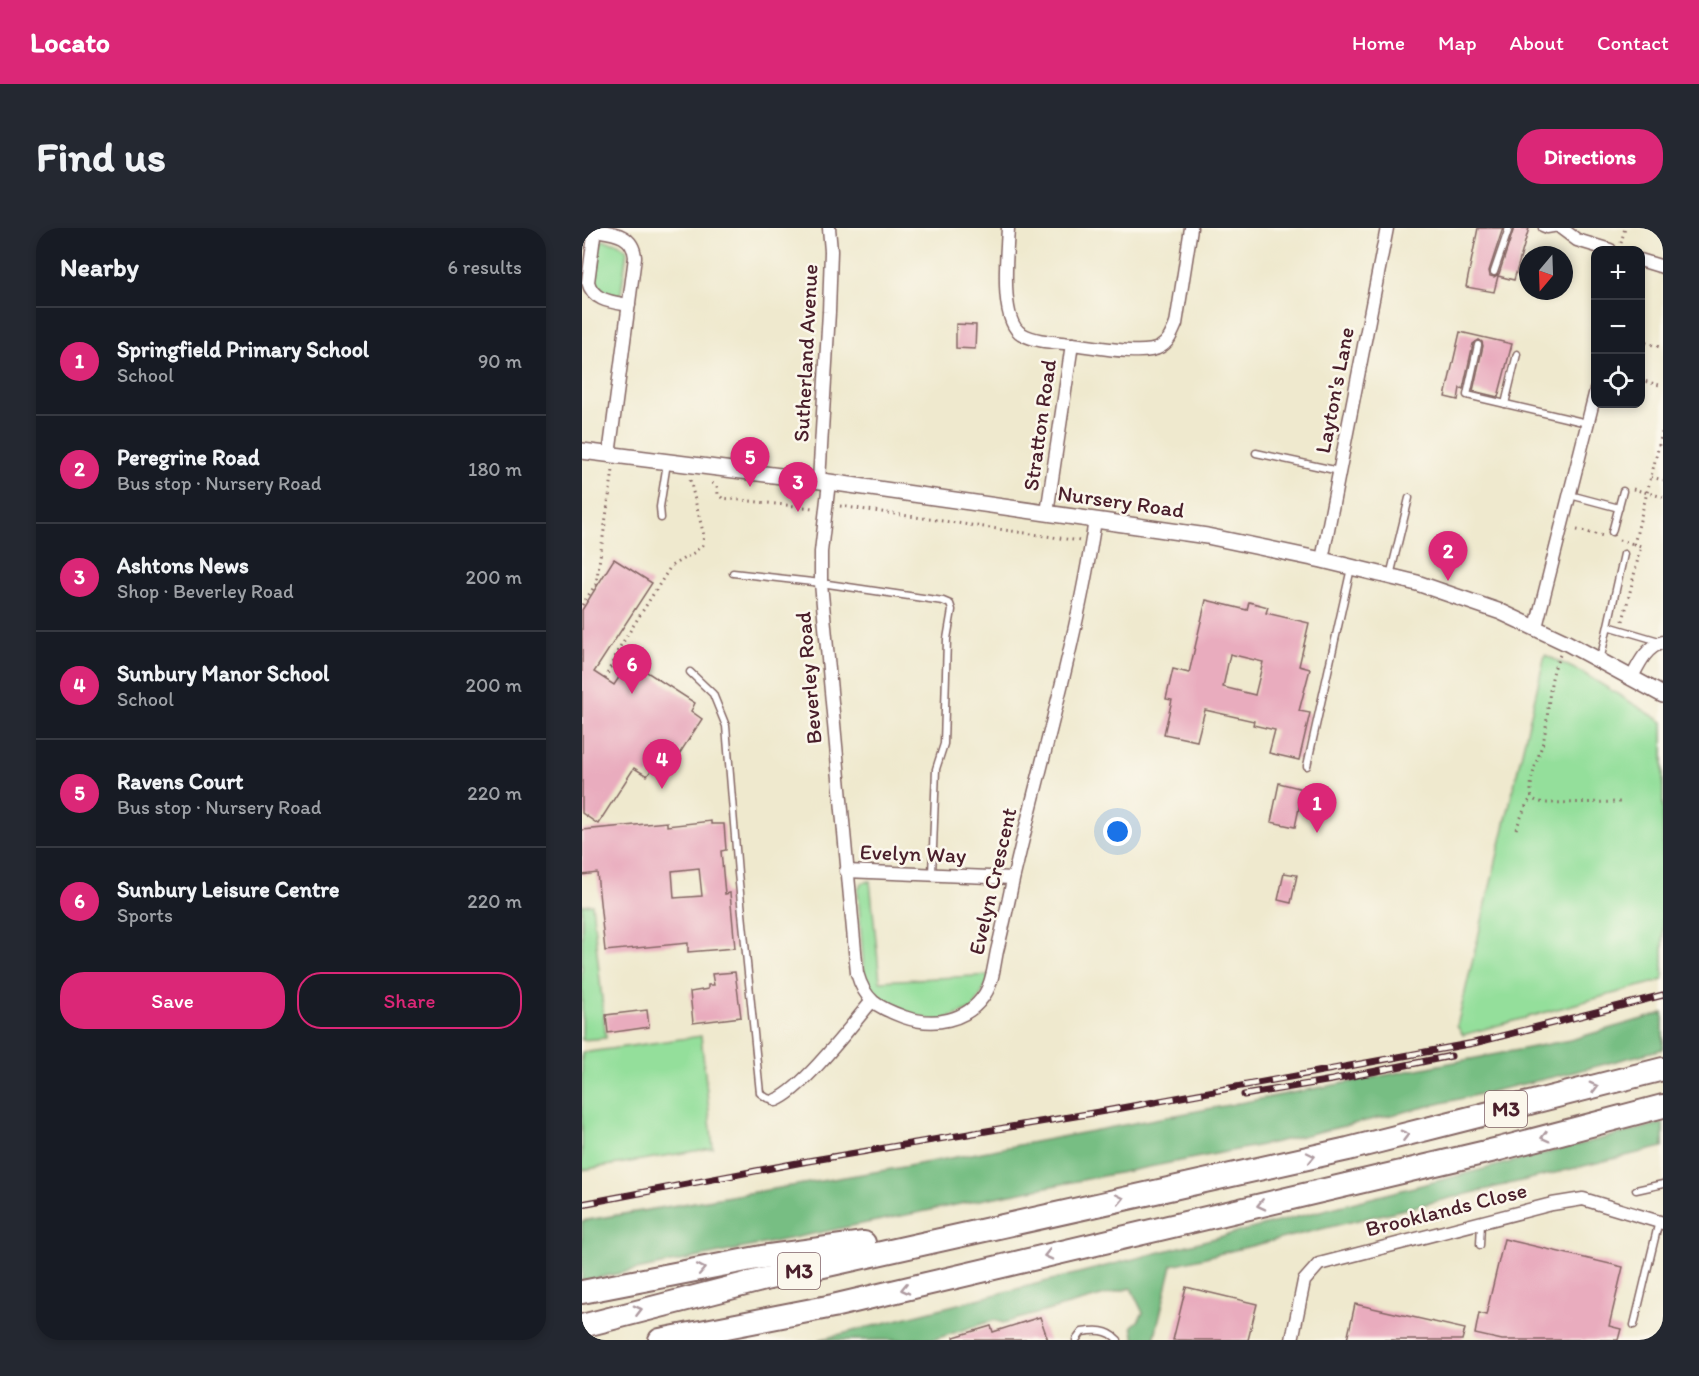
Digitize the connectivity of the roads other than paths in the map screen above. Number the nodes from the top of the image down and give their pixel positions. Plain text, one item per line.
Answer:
1 (829, 228) edge
2 (1008, 228) edge
3 (1191, 228) edge
4 (1387, 228) edge
5 (1509, 228) edge
6 (1542, 228) edge
7 (1560, 228) edge
8 (595, 229) edge
9 (1597, 246) edge
10 (586, 261) edge
11 (1645, 261) edge
12 (1663, 267) edge
13 (1494, 272) dead end
14 (629, 304) junction
15 (1072, 344) junction
16 (1478, 345) dead end
17 (1517, 354) dead end
18 (1505, 404) junction
19 (1591, 408) edge
20 (1587, 423) junction
21 (582, 451) edge
22 (1256, 453) dead end
23 (606, 461) junction
24 (666, 470) junction
25 (1339, 471) junction
26 (824, 481) junction
27 (1623, 491) road end
28 (1569, 495) junction
29 (1409, 498) dead end
30 (1619, 508) junction
31 (1047, 513) junction
32 (661, 518) dead end
33 (1095, 520) junction
34 (1612, 532) dead end
35 (1624, 554) dead end
36 (1322, 560) junction
37 (1351, 568) junction
38 (734, 573) dead end
39 (1390, 577) junction
40 (820, 583) junction
41 (1608, 626) junction
42 (1536, 627) junction
43 (1663, 642) edge
44 (1600, 662) junction
45 (690, 672) dead end
46 (1631, 679) junction
47 (1663, 695) edge
48 (1307, 766) dead end
49 (846, 871) junction
50 (932, 875) junction
51 (1013, 878) junction
52 (871, 1002) junction
53 (1663, 1069) edge
54 (776, 1100) joint
55 (1663, 1106) edge
56 (1663, 1184) edge
57 (1636, 1190) dead end
58 (1481, 1222) junction
59 (1661, 1222) edge
60 (1017, 1223) junction
61 (1480, 1245) dead end
62 (582, 1292) edge
63 (833, 1306) junction
64 (1634, 1325) dead end
65 (582, 1326) edge
66 (660, 1340) edge
67 (738, 1340) edge
68 (1076, 1340) edge
69 (1118, 1340) edge
70 (1292, 1340) edge

1 - 26 street, Sutherland Avenue
2 - 15 street
3 - 15 street, Stratton Road
4 - 25 street, Layton's Lane
5 - 13 lane
6 - 7 lane
7 - 9 street
8 - 10 street
8 - 14 street
10 - 14 street
11 - 12 street
14 - 23 street
15 - 31 street, Stratton Road
16 - 18 lane
17 - 18 lane
18 - 20 lane
19 - 20 street
20 - 28 street
21 - 23 street, Nursery Road
22 - 25 lane
23 - 24 street, Nursery Road
24 - 26 street, Nursery Road
24 - 32 lane
25 - 36 street, Layton's Lane
26 - 31 street, Nursery Road
26 - 40 street, Beverley Road
27 - 30 lane
28 - 30 lane
28 - 42 street
29 - 39 lane
30 - 34 lane
31 - 33 street, Nursery Road
33 - 36 street, Nursery Road
33 - 51 street, Evelyn Crescent
35 - 41 lane
36 - 37 street, Nursery Road
37 - 39 street, Nursery Road
37 - 48 lane
38 - 40 lane
39 - 42 street, Nursery Road
40 - 49 street, Beverley Road
40 - 50 lane
41 - 43 lane
41 - 44 lane
42 - 44 street, Nursery Road
43 - 46 street
44 - 46 street, Nursery Road
45 - 54 lane
46 - 47 street, Nursery Road
49 - 50 street, Evelyn Way
49 - 52 street
50 - 51 street, Evelyn Way
51 - 52 street, Evelyn Crescent
52 - 54 street
60 -> 53 highway, M3
55 -> 63 highway, M3
56 - 57 lane
58 - 59 street, Brooklands Close
58 - 61 lane
58 - 70 street, Brooklands Close
59 - 64 lane
62 -> 60 highway, M3
65 -> 60 highway, M3
63 - 66 highway, M3
63 - 67 highway, M3
68 - 69 lane

